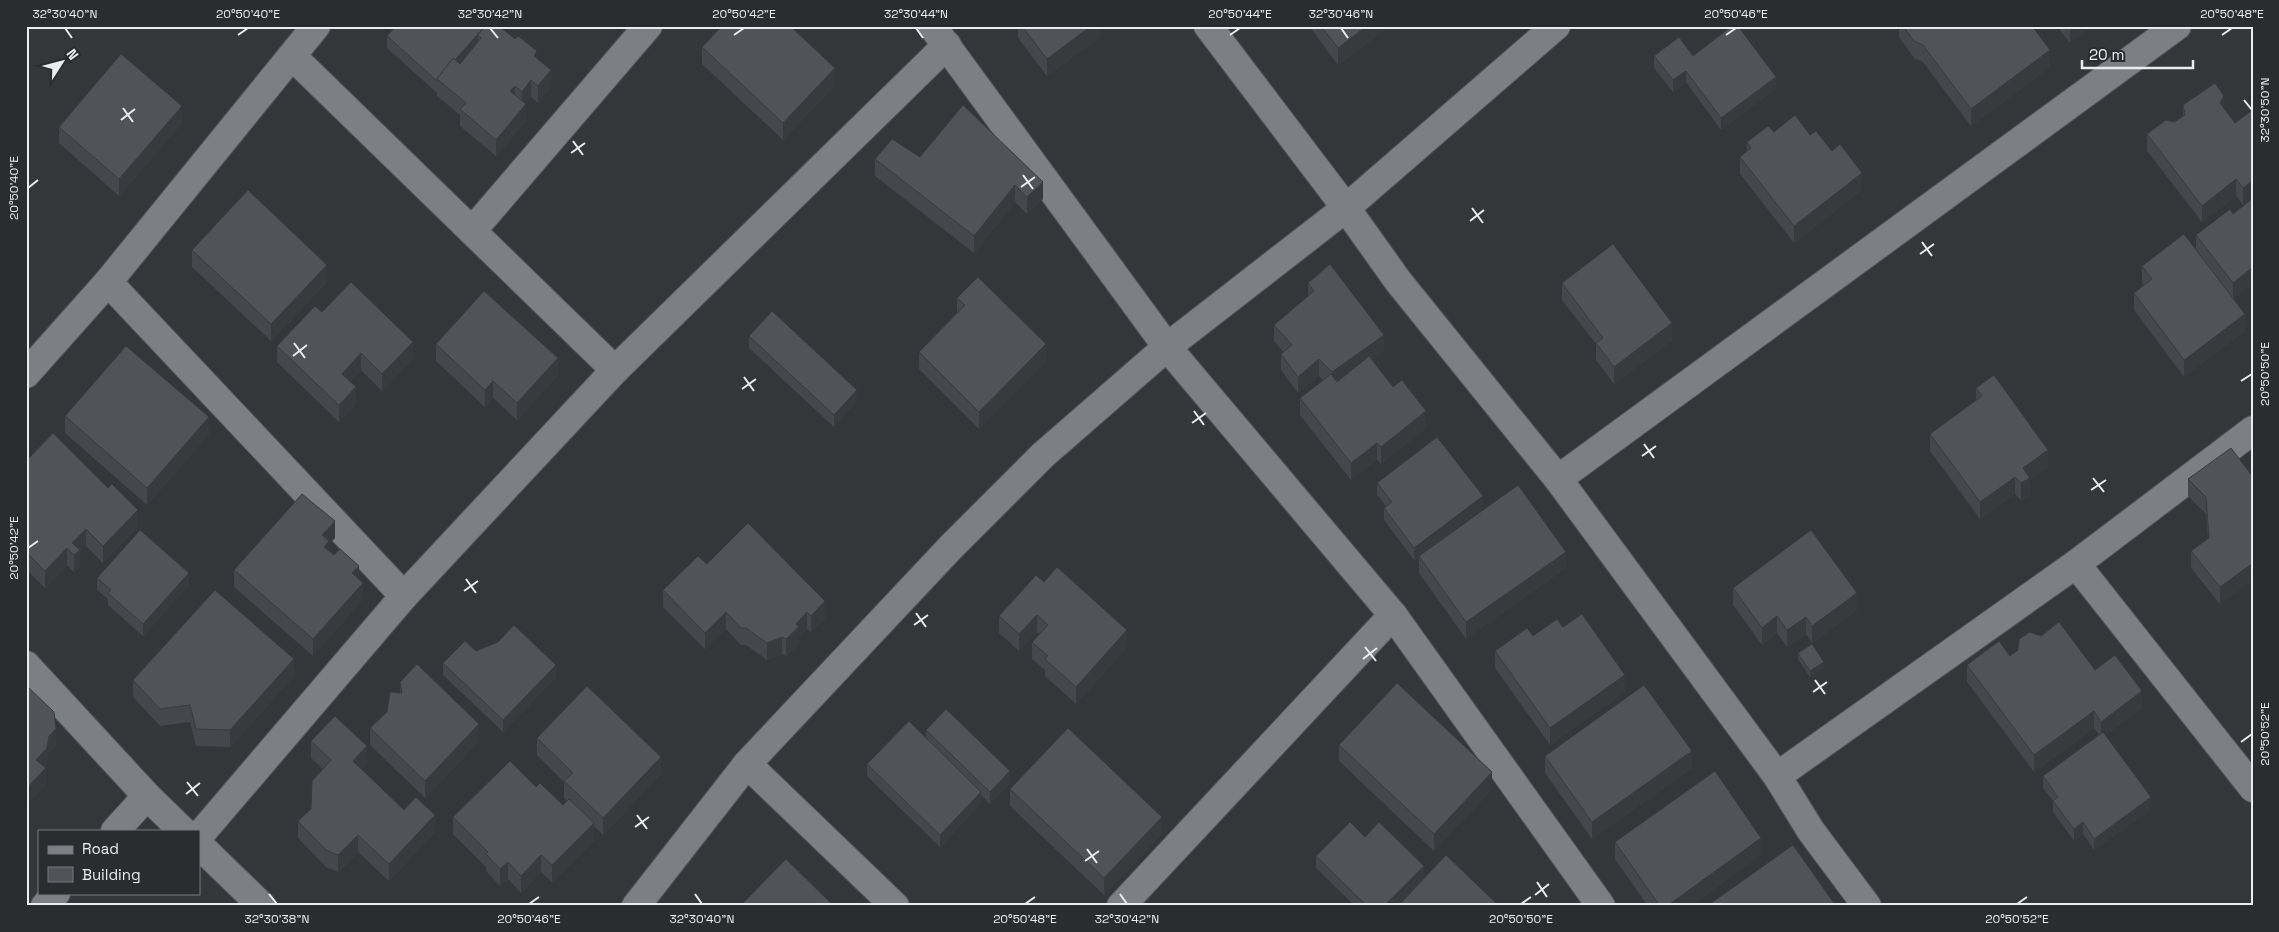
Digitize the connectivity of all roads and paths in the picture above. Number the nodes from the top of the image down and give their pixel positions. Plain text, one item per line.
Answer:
1 (316, 26) edge
2 (648, 26) edge
3 (1208, 26) edge
4 (1556, 26) edge
5 (2178, 26) edge
6 (939, 36) edge
7 (292, 56) junction
8 (1346, 208) junction
9 (472, 230) junction
10 (108, 282) junction
11 (1167, 347) junction
12 (615, 370) junction
13 (26, 374) edge
14 (2253, 430) edge
15 (1558, 479) junction
16 (2076, 564) junction
17 (404, 596) junction
18 (1393, 615) junction
19 (26, 665) edge
20 (747, 764) junction
21 (1777, 776) junction
22 (2253, 788) edge
23 (147, 796) junction
24 (116, 830) edge
25 (182, 830) edge
26 (200, 835) edge
27 (200, 846) edge
28 (55, 894) edge
29 (45, 906) edge
30 (262, 906) edge
31 (636, 906) edge
32 (895, 906) edge
33 (1121, 906) edge
34 (1601, 906) edge
35 (1867, 906) edge

1 - 7 street
2 - 9 street
3 - 8 street
4 - 8 street
5 - 15 street
6 - 11 street
6 - 12 street
7 - 9 street
7 - 10 street
8 - 11 street
8 - 15 street
9 - 12 street
10 - 13 street
10 - 17 street
11 - 18 street
11 - 20 street
12 - 17 street
14 - 16 street
15 - 21 street
16 - 21 street
16 - 22 street
17 - 26 street
18 - 33 street
18 - 34 street
19 - 23 street
20 - 31 street
20 - 32 street
21 - 35 street
23 - 24 street
23 - 25 street
27 - 30 street
28 - 29 street

